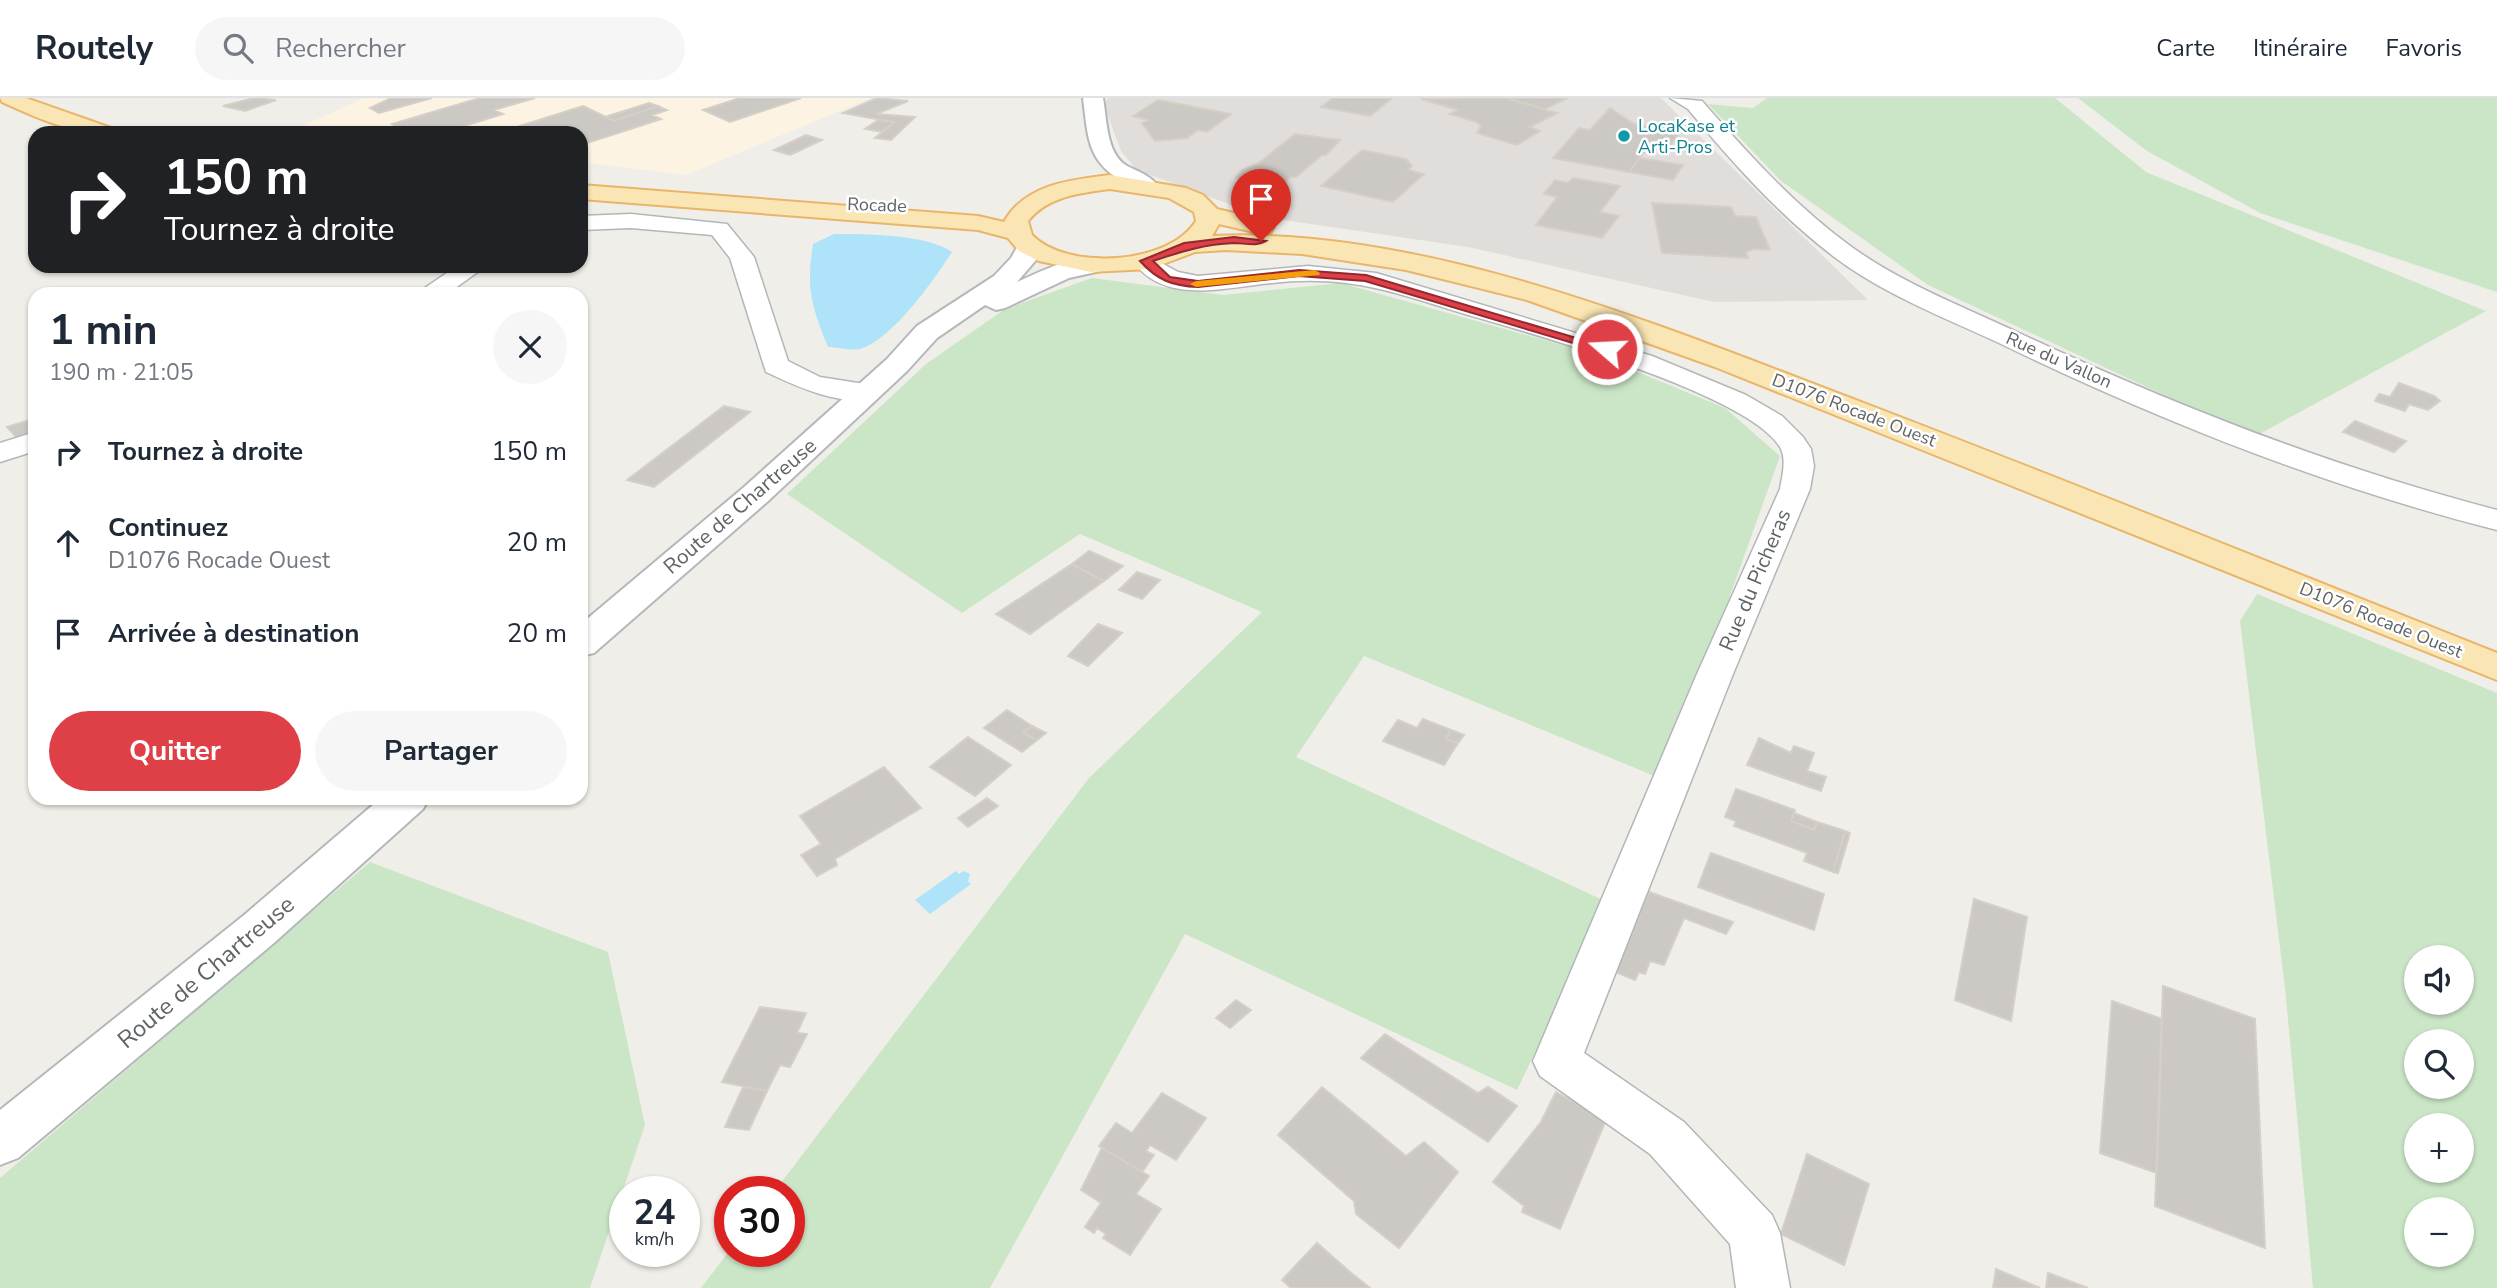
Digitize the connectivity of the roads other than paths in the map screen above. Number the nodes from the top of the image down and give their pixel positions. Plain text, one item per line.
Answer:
1 (9, 98) edge
2 (1093, 98) edge
3 (1681, 98) edge
4 (81, 126) edge
5 (1099, 142) junction
6 (1144, 184) junction
7 (1075, 187) junction
8 (588, 192) edge
9 (718, 200) junction
10 (1035, 201) junction
11 (1205, 213) junction
12 (588, 223) edge
13 (1023, 240) junction
14 (1188, 245) junction
15 (1145, 261) junction
16 (1096, 265) junction
17 (463, 273) edge
18 (440, 287) edge
19 (897, 365) junction
20 (867, 392) junction
21 (28, 443) edge
22 (0, 453) edge
23 (1983, 460) junction
24 (2497, 520) edge
25 (588, 638) edge
26 (2497, 667) edge
27 (400, 805) edge
28 (0, 1141) edge
29 (1763, 1288) edge

1 - 4 main road
2 - 5 main road
3 - 24 street, Rue du Vallon
5 - 6 main road
5 - 7 main road
6 - 7 main road, Rocade
6 - 11 main road, Rocade
7 - 10 main road, Rocade
8 - 9 main road, Rocade
9 - 10 main road, Rocade
9 - 13 main road, Rocade
10 - 13 main road
11 - 14 main road
11 - 23 main road, Rocade
12 - 20 street
13 - 16 main road, Rocade
13 - 19 main road, Route de Chartreuse
14 - 15 main road, D1076 Rocade Ouest
14 - 23 main road, D1076 Rocade Ouest
15 - 16 main road, D1076 Rocade Ouest
15 - 29 street, Rue du Picheras
16 - 19 main road, Route de Chartreuse
17 - 18 street
19 - 20 main road, Route de Chartreuse
20 - 25 main road, Route de Chartreuse
21 - 22 street
23 - 26 main road, D1076 Rocade Ouest
27 - 28 main road, Route de Chartreuse

